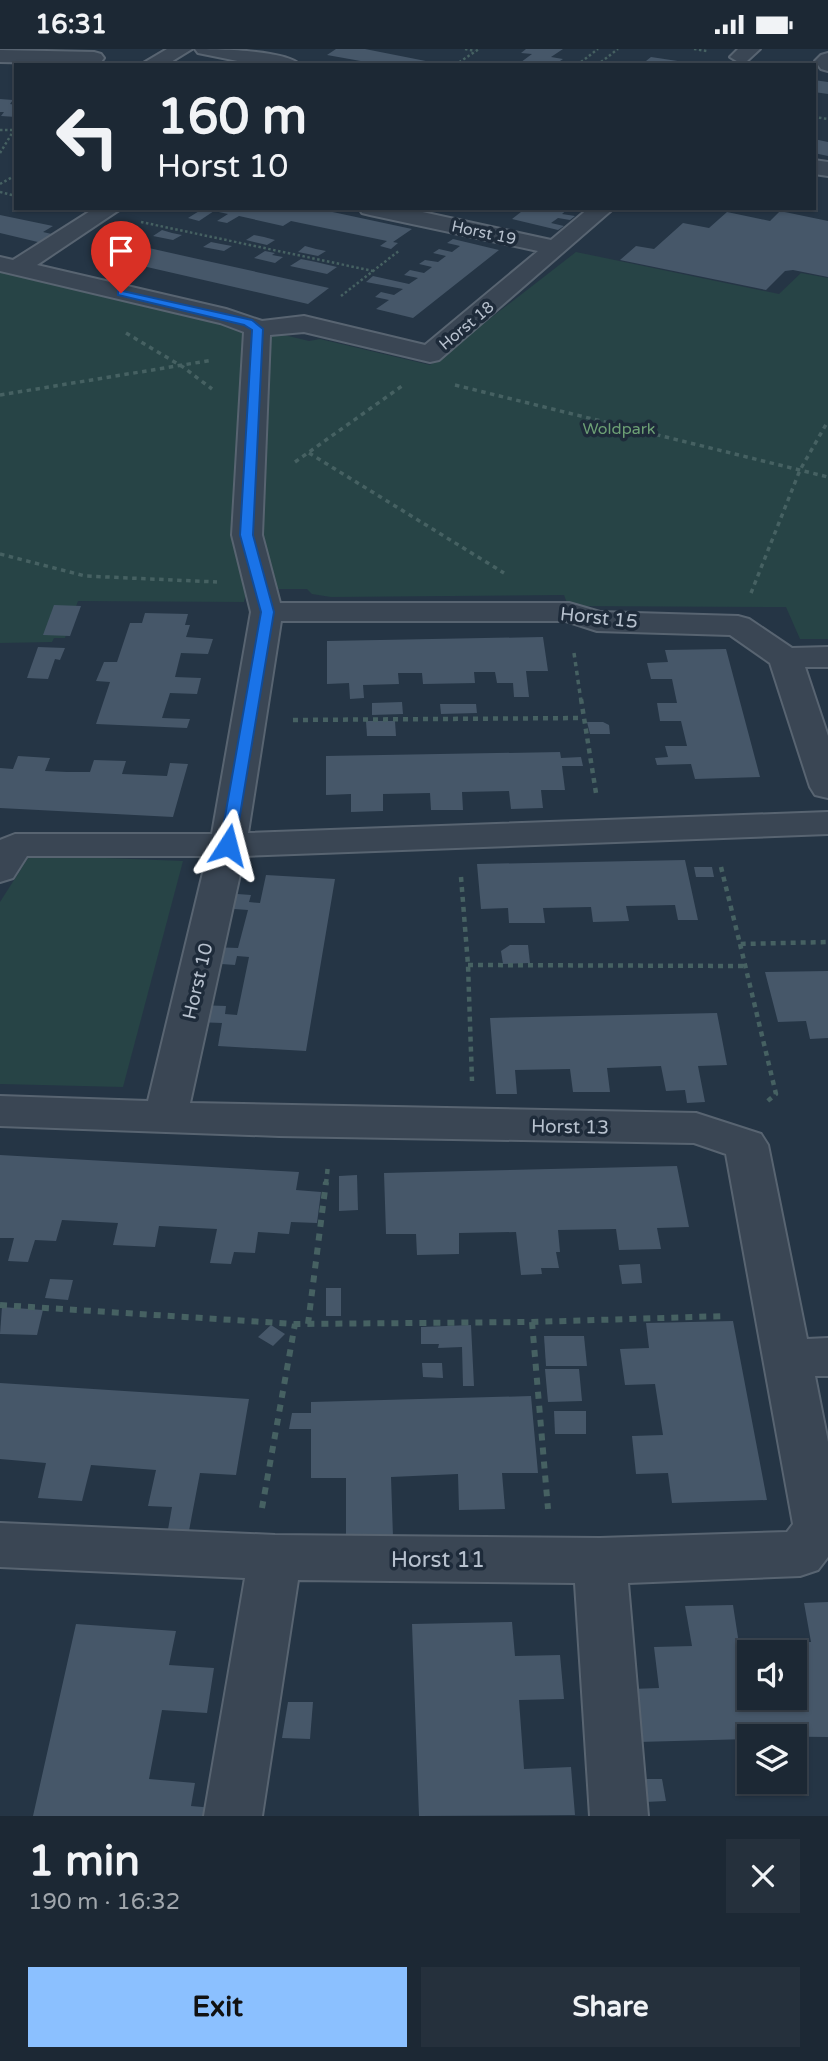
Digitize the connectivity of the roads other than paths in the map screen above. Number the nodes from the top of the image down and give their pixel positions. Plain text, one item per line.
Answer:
1 (182, 49) edge
2 (205, 49) edge
3 (0, 55) edge
4 (94, 58) dead end
5 (828, 59) edge
6 (154, 63) edge
7 (279, 63) edge
8 (828, 65) edge
9 (380, 210) edge
10 (601, 210) edge
11 (106, 211) edge
12 (557, 248) junction
13 (8, 266) edge
14 (256, 340) junction
15 (264, 598) junction
16 (828, 657) edge
17 (785, 658) junction
18 (828, 787) edge
19 (828, 823) edge
20 (228, 845) junction
21 (5, 853) edge
22 (0, 1111) edge
23 (166, 1117) junction
24 (798, 1343) edge
25 (820, 1529) joint
26 (0, 1545) edge
27 (264, 1557) junction
28 (577, 1560) junction
29 (233, 1816) edge
30 (620, 1816) edge

1 - 6 street
2 - 7 street
3 - 4 street
5 - 8 street
9 - 12 street, Horst 19
10 - 12 street, Horst 18
11 - 13 street
12 - 14 street, Horst 18
13 - 14 street
14 - 15 street, Horst 10
15 - 17 street, Horst 15
15 - 20 street, Horst 10
16 - 17 street
17 - 18 street
19 - 20 street
20 - 21 street
20 - 23 street, Horst 10
22 - 23 street, Horst 13
23 - 24 street, Horst 13
24 - 25 street, Horst 13
25 - 28 street, Horst 11
26 - 27 street, Horst 11
27 - 28 street, Horst 11
27 - 29 street
28 - 30 street

